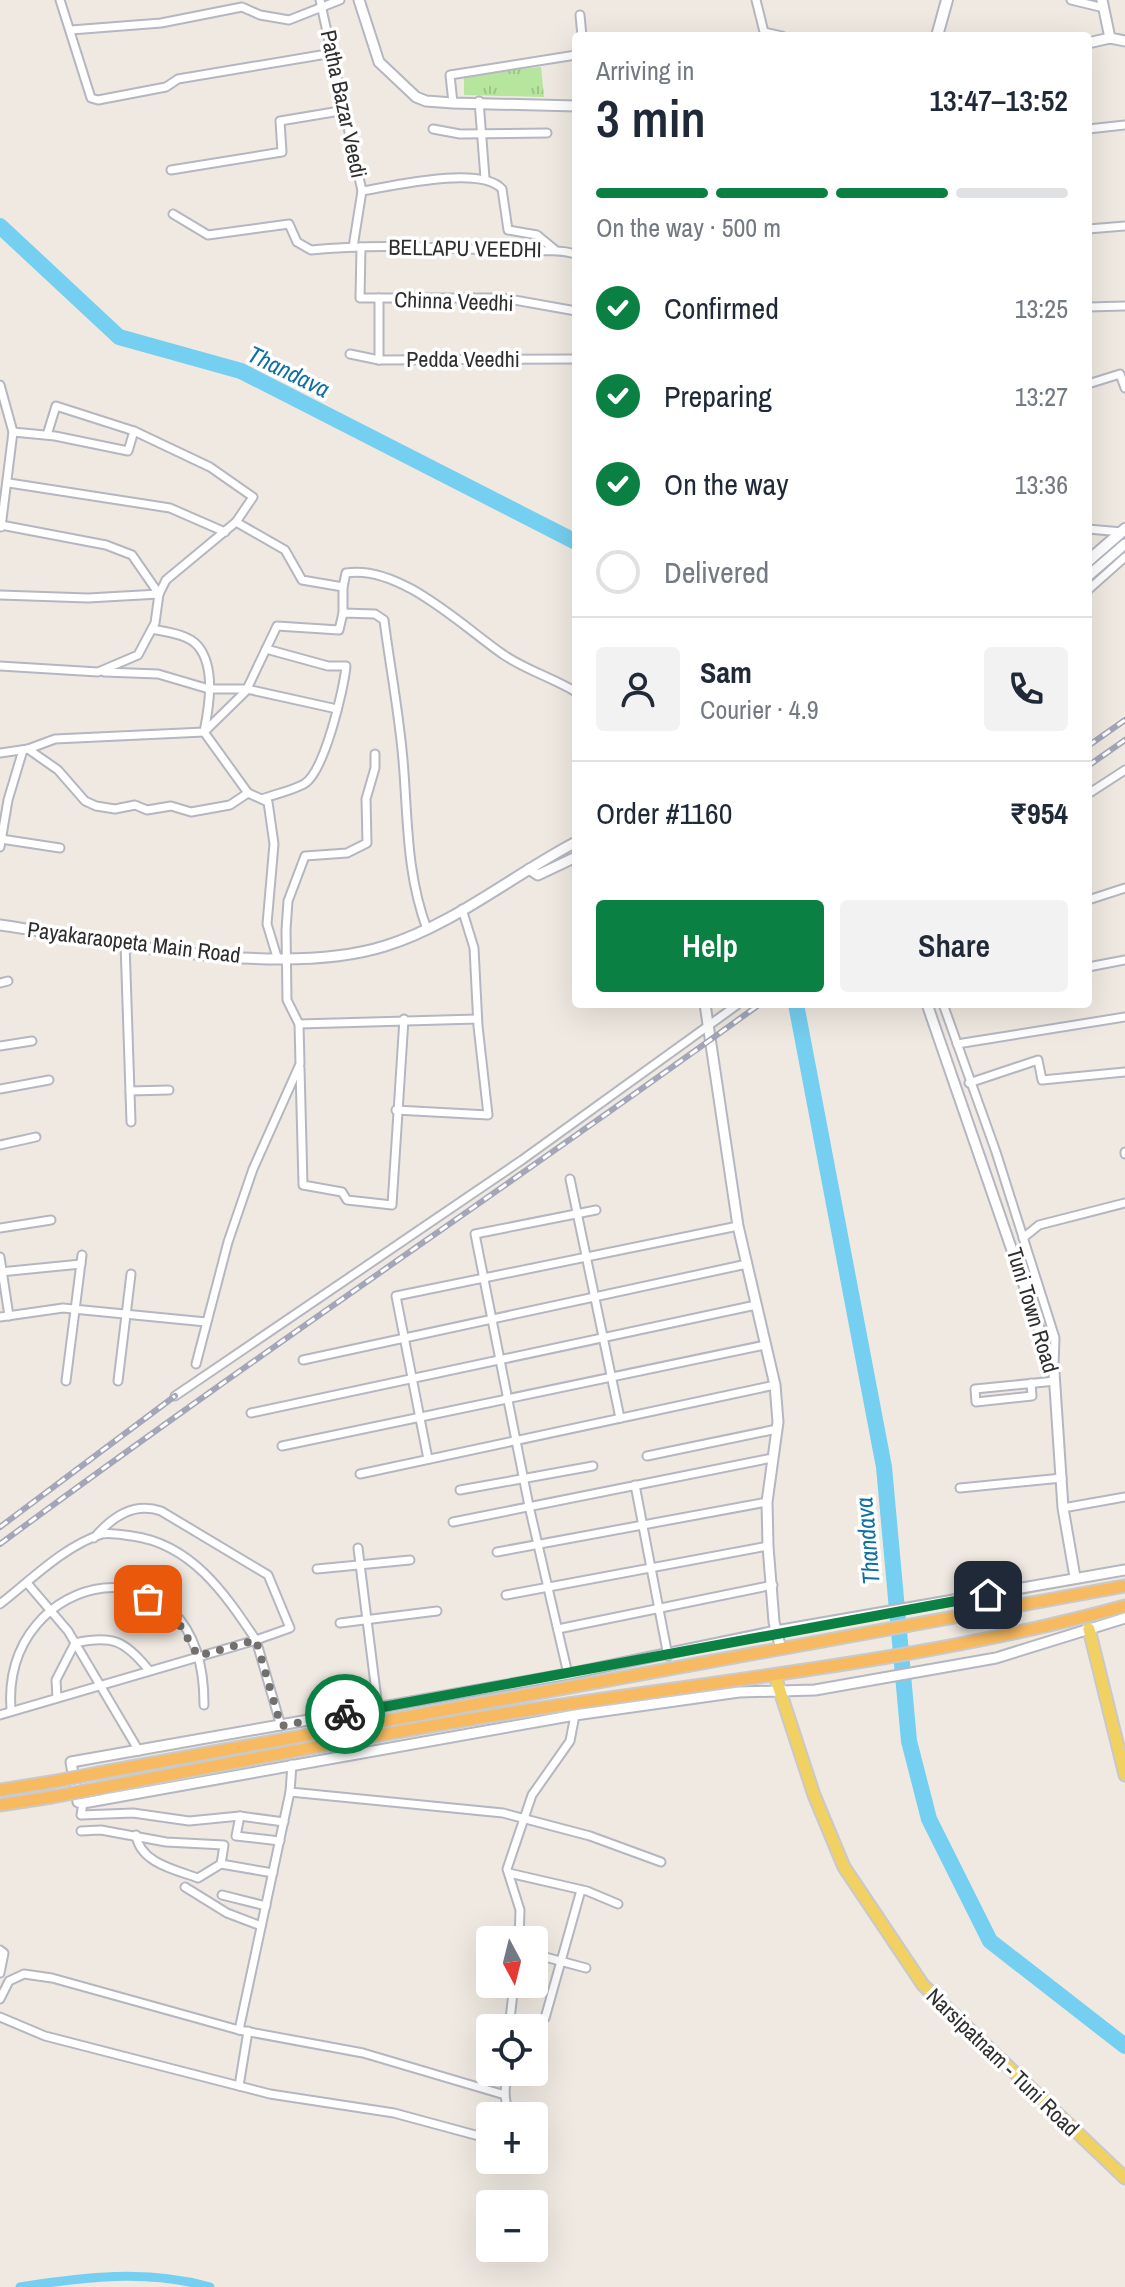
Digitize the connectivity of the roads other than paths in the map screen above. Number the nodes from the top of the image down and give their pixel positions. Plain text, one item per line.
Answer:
1 (60, 0) edge
2 (320, 0) edge
3 (340, 0) edge
4 (359, 0) edge
5 (756, 0) edge
6 (947, 0) edge
7 (1071, 0) edge
8 (1103, 4) edge
9 (324, 9) junction
10 (580, 15) dead end
11 (71, 30) junction
12 (582, 32) edge
13 (764, 32) edge
14 (938, 32) edge
15 (1110, 38) junction
16 (1125, 41) edge
17 (1092, 42) edge
18 (333, 53) junction
19 (572, 56) edge
20 (479, 101) junction
21 (453, 103) junction
22 (572, 106) edge
23 (346, 110) junction
24 (1125, 125) edge
25 (433, 129) dead end
26 (1092, 129) edge
27 (482, 131) junction
28 (547, 133) dead end
29 (171, 170) dead end
30 (485, 178) junction
31 (362, 191) junction
32 (173, 214) dead end
33 (1125, 226) edge
34 (1092, 229) edge
35 (357, 247) junction
36 (554, 249) junction
37 (572, 253) edge
38 (379, 298) junction
39 (1125, 306) edge
40 (1092, 307) edge
41 (572, 310) edge
42 (350, 354) dead end
43 (572, 359) edge
44 (379, 360) junction
45 (1092, 383) edge
46 (1, 388) edge
47 (1125, 388) edge
48 (10, 419) junction
49 (0, 421) edge
50 (134, 431) junction
51 (13, 432) junction
52 (47, 435) junction
53 (9, 483) junction
54 (3, 495) edge
55 (236, 522) junction
56 (1, 527) edge
57 (1092, 529) edge
58 (1124, 530) edge
59 (225, 532) junction
60 (1125, 544) edge
61 (1125, 557) edge
62 (1092, 558) edge
63 (1092, 573) edge
64 (1092, 586) edge
65 (343, 587) junction
66 (159, 594) junction
67 (0, 595) edge
68 (343, 613) junction
69 (152, 629) junction
70 (266, 649) junction
71 (0, 666) edge
72 (98, 672) junction
73 (209, 689) junction
74 (247, 689) junction
75 (572, 690) edge
76 (337, 709) junction
77 (204, 732) junction
78 (25, 749) junction
79 (0, 753) edge
80 (375, 754) dead end
81 (1125, 770) edge
82 (1092, 791) edge
83 (248, 793) junction
84 (262, 799) junction
85 (4, 804) edge
86 (1, 843) edge
87 (572, 844) edge
88 (60, 848) dead end
89 (572, 859) edge
90 (529, 869) junction
91 (1125, 888) edge
92 (1092, 899) edge
93 (462, 908) junction
94 (0, 925) edge
95 (427, 929) junction
96 (125, 943) junction
97 (277, 957) junction
98 (289, 957) junction
99 (1125, 960) edge
100 (1092, 966) edge
101 (705, 1008) edge
102 (733, 1008) edge
103 (928, 1008) edge
104 (944, 1008) edge
105 (1125, 1017) edge
106 (404, 1019) junction
107 (477, 1019) junction
108 (299, 1024) junction
109 (707, 1027) junction
110 (32, 1041) dead end
111 (957, 1044) junction
112 (0, 1046) edge
113 (300, 1064) junction
114 (1125, 1072) edge
115 (49, 1080) dead end
116 (969, 1083) junction
117 (0, 1089) edge
118 (169, 1090) dead end
119 (130, 1091) junction
120 (396, 1110) junction
121 (131, 1122) dead end
122 (36, 1137) dead end
123 (0, 1145) edge
124 (570, 1179) dead end
125 (1125, 1203) edge
126 (596, 1210) dead end
127 (577, 1214) junction
128 (51, 1220) dead end
129 (738, 1226) junction
130 (0, 1228) edge
131 (1023, 1238) junction
132 (0, 1257) edge
133 (586, 1257) junction
134 (747, 1264) junction
135 (1, 1272) edge
136 (131, 1274) dead end
137 (485, 1278) junction
138 (595, 1297) junction
139 (756, 1305) junction
140 (76, 1310) junction
141 (127, 1315) junction
142 (4, 1317) edge
143 (493, 1319) junction
144 (206, 1322) junction
145 (603, 1337) junction
146 (405, 1338) junction
147 (765, 1345) junction
148 (502, 1359) junction
149 (303, 1360) dead end
150 (196, 1364) dead end
151 (1054, 1376) junction
152 (611, 1377) junction
153 (412, 1378) junction
154 (66, 1381) dead end
155 (118, 1381) dead end
156 (1031, 1383) junction
157 (775, 1385) junction
158 (175, 1396) dead end
159 (510, 1399) junction
160 (251, 1413) dead end
161 (420, 1418) junction
162 (620, 1418) junction
163 (777, 1429) junction
164 (519, 1440) junction
165 (282, 1446) dead end
166 (647, 1456) dead end
167 (772, 1458) junction
168 (428, 1459) junction
169 (593, 1466) dead end
170 (360, 1474) dead end
171 (525, 1478) junction
172 (1062, 1478) junction
173 (635, 1485) junction
174 (960, 1488) dead end
175 (460, 1490) dead end
176 (1125, 1497) edge
177 (767, 1502) junction
178 (529, 1506) junction
179 (1063, 1508) junction
180 (453, 1522) dead end
181 (642, 1525) junction
182 (94, 1538) junction
183 (539, 1544) junction
184 (768, 1546) junction
185 (358, 1548) dead end
186 (497, 1552) dead end
187 (410, 1560) dead end
188 (360, 1564) junction
189 (650, 1568) junction
190 (317, 1569) dead end
191 (1125, 1570) edge
192 (1075, 1577) junction
193 (27, 1583) junction
194 (773, 1585) junction
195 (1125, 1586) edge
196 (550, 1587) junction
197 (506, 1595) dead end
198 (0, 1604) edge
199 (39, 1606) junction
200 (1125, 1606) edge
201 (657, 1609) junction
202 (437, 1611) dead end
203 (1125, 1618) edge
204 (366, 1620) junction
205 (340, 1623) dead end
206 (558, 1629) junction
207 (1089, 1629) junction
208 (776, 1631) junction
209 (256, 1640) junction
210 (75, 1643) junction
211 (781, 1649) junction
212 (198, 1656) junction
213 (668, 1656) junction
214 (148, 1669) junction
215 (568, 1674) junction
216 (775, 1676) junction
217 (100, 1684) junction
218 (2, 1686) dead end
219 (780, 1689) junction
220 (57, 1698) junction
221 (204, 1705) dead end
222 (378, 1708) junction
223 (11, 1711) junction
224 (0, 1715) edge
225 (575, 1715) junction
226 (281, 1726) junction
227 (139, 1751) junction
228 (292, 1764) junction
229 (1125, 1775) edge
230 (0, 1790) edge
231 (290, 1792) junction
232 (83, 1803) junction
233 (0, 1805) edge
234 (240, 1816) junction
235 (522, 1820) junction
236 (284, 1822) junction
237 (81, 1831) dead end
238 (136, 1835) junction
239 (236, 1836) junction
240 (280, 1841) junction
241 (224, 1845) junction
242 (661, 1862) dead end
243 (221, 1864) junction
244 (273, 1873) junction
245 (509, 1873) junction
246 (185, 1887) dead end
247 (581, 1890) junction
248 (222, 1895) dead end
249 (618, 1904) dead end
250 (266, 1906) junction
251 (261, 1926) junction
252 (519, 1926) edge
253 (0, 1950) edge
254 (548, 1958) edge
255 (561, 1961) junction
256 (586, 1968) dead end
257 (0, 1973) edge
258 (0, 1999) edge
259 (546, 2014) edge
260 (0, 2017) edge
261 (239, 2030) junction
262 (248, 2031) junction
263 (239, 2086) junction
264 (505, 2086) edge
265 (505, 2095) junction
266 (506, 2102) edge
267 (476, 2135) edge
268 (1125, 2178) edge

1 - 11 street
2 - 9 street, Patha Bazar Veedi
3 - 9 street
4 - 21 street
5 - 13 street
6 - 14 main road
7 - 8 street
8 - 15 street
9 - 11 street
9 - 18 street, Patha Bazar Veedi
10 - 12 street
11 - 18 street
15 - 16 street
15 - 17 street
18 - 23 street, Patha Bazar Veedi
19 - 21 street
20 - 21 street
20 - 22 street
20 - 27 street
23 - 29 street
23 - 31 street, Patha Bazar Veedi
24 - 26 street
25 - 27 street
27 - 28 street
27 - 30 street
30 - 31 street
30 - 36 street
31 - 35 street, Patha Bazar Veedi
32 - 35 street, BELLAPU VEEDHI
33 - 34 street
35 - 36 street, BELLAPU VEEDHI
35 - 38 street, Patha Bazar Veedi
36 - 37 street, BELLAPU VEEDHI
38 - 41 street, Chinna Veedhi
38 - 44 street
39 - 40 street
42 - 44 street, Pedda Veedhi
43 - 44 street, Pedda Veedhi
45 - 47 street
46 - 48 street
48 - 49 street
48 - 51 street
50 - 52 street
50 - 52 street
50 - 55 street
51 - 52 street
51 - 53 street
53 - 54 street
53 - 59 street
54 - 56 street
55 - 59 street
55 - 65 street
56 - 66 street
57 - 58 street
58 - 62 main road
59 - 66 street
60 - 63 street
61 - 64 street
65 - 68 street
65 - 75 street
66 - 67 street
66 - 69 street
68 - 70 street
68 - 95 street
69 - 72 street
69 - 73 street
70 - 74 street
70 - 76 street
71 - 72 street
72 - 73 street
73 - 74 street
73 - 77 street
74 - 76 street
74 - 77 street
76 - 84 street
77 - 78 street
77 - 83 street
78 - 79 street
78 - 83 street
78 - 85 street
80 - 98 street
81 - 82 street
83 - 84 street
84 - 97 street
85 - 86 street
86 - 88 street
87 - 90 street, Payakaraopeta Main Road
89 - 90 street
90 - 93 street, Payakaraopeta Main Road
91 - 92 street
93 - 95 street, Payakaraopeta Main Road
93 - 107 street
94 - 96 street, Payakaraopeta Main Road
95 - 98 street, Payakaraopeta Main Road
96 - 97 street, Payakaraopeta Main Road
96 - 119 street
97 - 98 street, Payakaraopeta Main Road
98 - 108 street
99 - 100 street
101 - 109 street
102 - 109 street
103 - 151 street, Tuni Town Road
104 - 111 street
105 - 111 street
106 - 107 street
106 - 108 street
106 - 120 street
107 - 120 street
108 - 113 street
109 - 129 street
109 - 158 street
110 - 112 street
111 - 116 street
113 - 120 street
113 - 144 street
114 - 116 street
115 - 117 street
116 - 131 street
118 - 119 street
119 - 121 street
122 - 123 street
124 - 127 street
125 - 131 street
126 - 127 street
127 - 133 street
127 - 137 street
128 - 130 street
129 - 133 street
129 - 134 street
131 - 151 street
132 - 135 street
133 - 137 street
133 - 138 street
134 - 138 street
134 - 139 street
135 - 140 street
135 - 142 street
136 - 141 street
137 - 143 street
137 - 146 street
138 - 143 street
138 - 145 street
139 - 145 street
139 - 147 street
140 - 141 street
140 - 142 street
140 - 154 street
141 - 144 street
141 - 155 street
143 - 146 street
143 - 148 street
144 - 150 street
145 - 148 street
145 - 152 street
146 - 149 street
146 - 153 street
147 - 152 street
147 - 157 street
148 - 153 street
148 - 159 street
151 - 156 street
151 - 172 street, Tuni Town Road
152 - 159 street
152 - 162 street
153 - 160 street
153 - 161 street
156 - 156 street
157 - 162 street
157 - 163 street
159 - 161 street
159 - 164 street
161 - 165 street
161 - 168 street
162 - 164 street
163 - 166 street
163 - 167 street
164 - 168 street
164 - 171 street
167 - 173 street
167 - 177 street
168 - 170 street
169 - 171 street
171 - 175 street
171 - 178 street
172 - 174 street
172 - 179 street, Tuni Town Road
173 - 178 street
173 - 181 street
176 - 179 street
177 - 181 street
177 - 184 street
178 - 180 street
178 - 183 street
179 - 192 street, Tuni Town Road
181 - 183 street
181 - 189 street
182 - 193 street
182 - 209 street
182 - 209 street
183 - 186 street
183 - 196 street
184 - 189 street
184 - 194 street
185 - 188 street
187 - 188 street
188 - 190 street
188 - 204 street
189 - 196 street
189 - 201 street
191 - 192 street
192 - 208 street
193 - 198 street
193 - 199 street
194 - 201 street
194 - 208 street
195 - 211 highway
196 - 197 street
196 - 206 street
199 - 210 street
199 - 212 street
200 - 216 highway
201 - 206 street
201 - 213 street
202 - 204 street
203 - 207 street
204 - 205 street
204 - 222 street
206 - 215 street
207 - 219 street
207 - 229 main road
208 - 211 street
208 - 213 street
209 - 212 street
209 - 226 street
210 - 214 street
210 - 217 street
210 - 220 street
211 - 230 highway, bridge
212 - 214 street
212 - 221 street
213 - 215 street
214 - 217 street
215 - 222 street
216 - 219 main road, Narsipatnam - Tuni Road
216 - 233 highway, bridge
217 - 220 street
217 - 227 street
218 - 223 street
219 - 225 street
219 - 268 main road, Narsipatnam - Tuni Road
220 - 223 street
222 - 226 street
223 - 224 street
225 - 228 street
225 - 235 street
226 - 227 street
227 - 232 street
228 - 231 street
228 - 232 street
231 - 235 street
231 - 236 street
232 - 234 street
234 - 236 street
234 - 239 street
235 - 242 street
235 - 245 street
236 - 240 street
237 - 238 street
238 - 241 street
238 - 243 street
239 - 240 street
239 - 241 street
240 - 244 street
241 - 243 street
243 - 244 street
244 - 250 street
245 - 247 street
245 - 252 street
246 - 251 street
247 - 249 street
247 - 255 street
248 - 250 street
250 - 251 street
251 - 261 street
253 - 257 street
254 - 255 street
255 - 256 street
255 - 259 street
258 - 261 street
260 - 263 street
261 - 262 street
262 - 263 street
262 - 265 street
263 - 267 street
264 - 265 street
265 - 266 street

